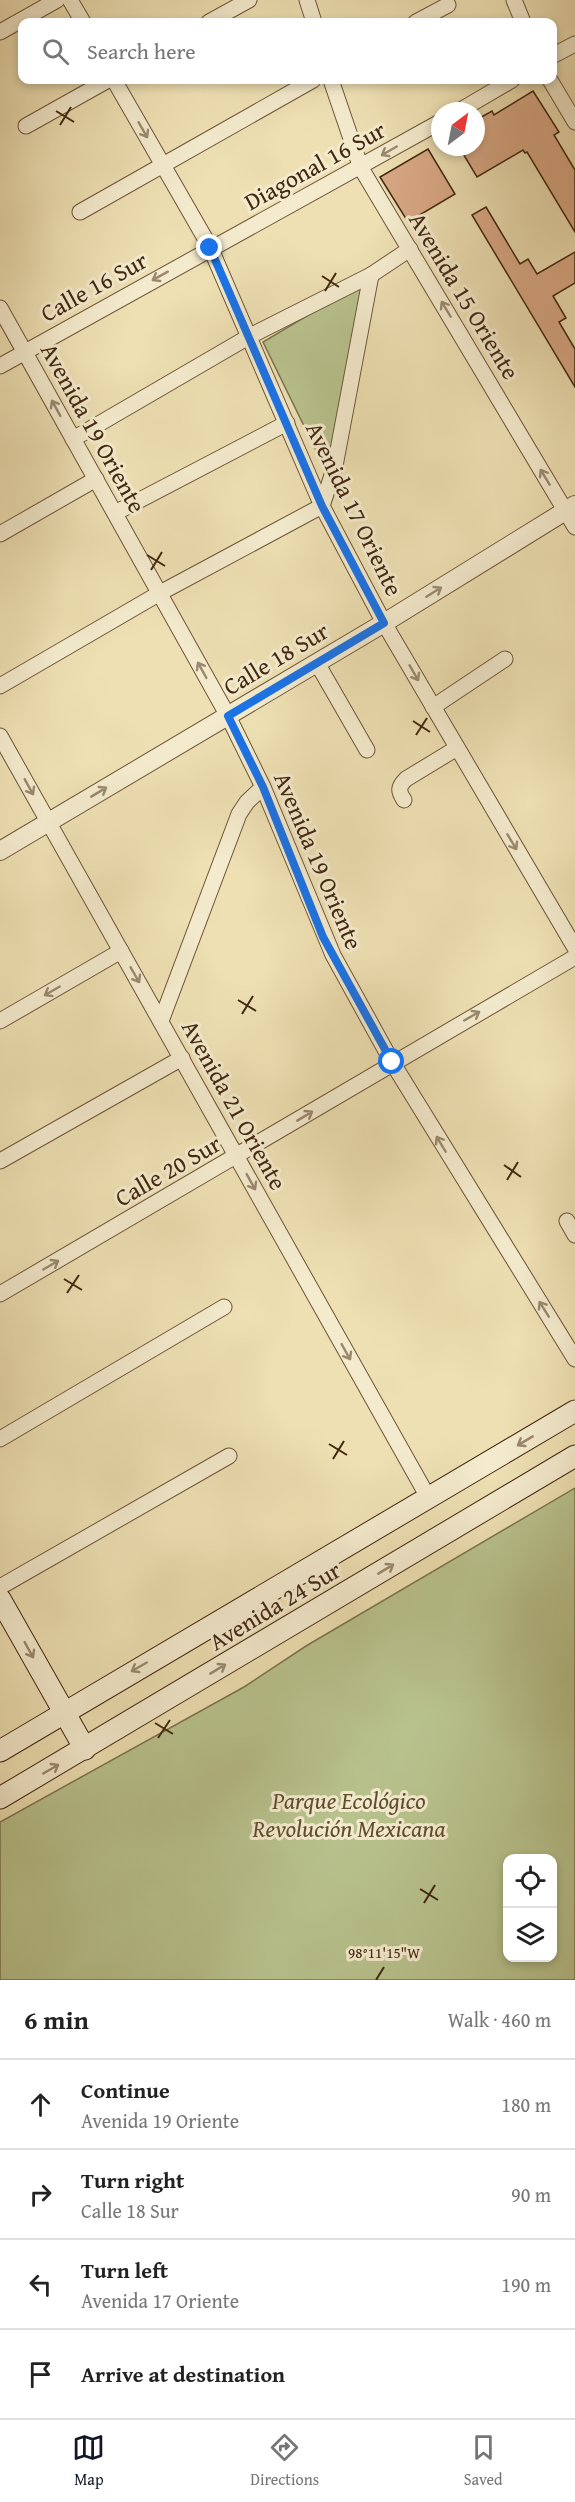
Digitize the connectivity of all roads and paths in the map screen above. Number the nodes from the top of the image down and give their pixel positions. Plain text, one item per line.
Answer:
1 (57, 0) edge
2 (70, 0) edge
3 (249, 0) edge
4 (307, 0) edge
5 (514, 0) edge
6 (448, 5) dead end
7 (25, 18) edge
8 (81, 18) edge
9 (216, 18) edge
10 (313, 18) edge
11 (424, 18) edge
12 (521, 18) edge
13 (18, 22) edge
14 (0, 32) edge
15 (575, 44) edge
16 (557, 53) edge
17 (101, 84) edge
18 (116, 84) edge
19 (306, 84) edge
20 (332, 84) edge
21 (505, 84) edge
22 (552, 84) edge
23 (474, 102) edge
24 (575, 122) edge
25 (26, 126) dead end
26 (431, 127) edge
27 (163, 165) junction
28 (361, 168) junction
29 (80, 212) dead end
30 (210, 248) junction
31 (410, 249) junction
32 (371, 274) junction
33 (0, 308) edge
34 (250, 336) junction
35 (25, 352) junction
36 (0, 366) edge
37 (287, 423) junction
38 (74, 439) junction
39 (96, 479) junction
40 (322, 506) junction
41 (115, 513) junction
42 (572, 515) edge
43 (0, 534) edge
44 (160, 593) junction
45 (384, 623) junction
46 (505, 659) dead end
47 (317, 663) junction
48 (0, 686) edge
49 (433, 706) junction
50 (228, 716) junction
51 (0, 736) edge
52 (457, 748) junction
53 (367, 750) dead end
54 (263, 787) junction
55 (404, 800) dead end
56 (48, 822) junction
57 (0, 851) edge
58 (575, 948) edge
59 (121, 951) junction
60 (575, 957) edge
61 (0, 1021) edge
62 (161, 1021) junction
63 (182, 1058) junction
64 (392, 1062) junction
65 (237, 1157) junction
66 (0, 1161) edge
67 (567, 1221) dead end
68 (575, 1235) edge
69 (0, 1294) edge
70 (224, 1307) dead end
71 (575, 1359) edge
72 (575, 1411) edge
73 (0, 1439) edge
74 (229, 1456) dead end
75 (575, 1456) edge
76 (428, 1497) junction
77 (0, 1587) edge
78 (0, 1599) edge
79 (64, 1712) junction
80 (85, 1749) junction
81 (0, 1751) edge
82 (0, 1798) edge

1 - 7 street
2 - 8 street
3 - 9 street
4 - 10 street
5 - 12 street
6 - 11 street
13 - 14 street
15 - 16 street
17 - 25 street
18 -> 27 street, Avenida 17 Oriente
19 - 27 street
20 - 28 street, Avenida 15 Oriente
21 - 23 street
22 - 24 street
26 -> 28 street, Diagonal 16 Sur
27 - 29 street
27 - 30 street, Avenida 17 Oriente
28 - 30 street, Diagonal 16 Sur
28 - 31 street, Avenida 15 Oriente
30 - 34 street, Avenida 17 Oriente
30 -> 35 street, Calle 16 Sur
31 - 32 street
42 -> 31 street, Avenida 15 Oriente
32 - 34 street
32 - 40 street
33 - 35 street, Avenida 19 Oriente
34 - 37 street, Avenida 17 Oriente
34 - 38 street
35 - 36 street, Calle 16 Sur
38 -> 35 street, Avenida 19 Oriente
37 - 40 street, Avenida 17 Oriente
37 - 41 street
38 - 39 street, Avenida 19 Oriente
39 - 41 street, Avenida 19 Oriente
39 - 43 street
40 - 44 street
40 - 45 street, Avenida 17 Oriente
41 - 44 street, Avenida 19 Oriente
45 -> 42 street, Calle 18 Sur
44 - 48 street
50 -> 44 street, Avenida 19 Oriente
45 - 47 street, Calle 18 Sur
45 -> 49 street, Avenida 17 Oriente
46 - 49 street
47 - 50 street, Calle 18 Sur
47 - 53 street
49 - 52 street, Avenida 17 Oriente
50 - 54 street, Avenida 19 Oriente
56 -> 50 street, Calle 18 Sur
51 -> 56 street, Avenida 21 Oriente
52 - 55 street
52 -> 58 street, Avenida 17 Oriente
54 - 62 street
54 - 64 street, Avenida 19 Oriente
56 - 57 street, Calle 18 Sur
56 - 59 street, Avenida 21 Oriente
59 -> 61 street
59 -> 62 street, Avenida 21 Oriente
64 -> 60 street, Calle 20 Sur
62 - 63 street, Avenida 21 Oriente
63 - 65 street, Avenida 21 Oriente
63 - 66 street
65 -> 64 street, Calle 20 Sur
71 -> 64 street, Avenida 19 Oriente
69 -> 65 street, Calle 20 Sur
65 -> 76 street, Avenida 21 Oriente
67 - 68 street
70 - 73 street
72 -> 76 main road, Avenida 24 Sur
74 - 77 street
80 -> 75 main road, Avenida 24 Sur
76 -> 79 main road, Avenida 24 Sur
78 -> 79 main road
79 - 80 main road
79 - 81 main road, Avenida 24 Sur
82 -> 80 main road, Avenida 24 Sur

